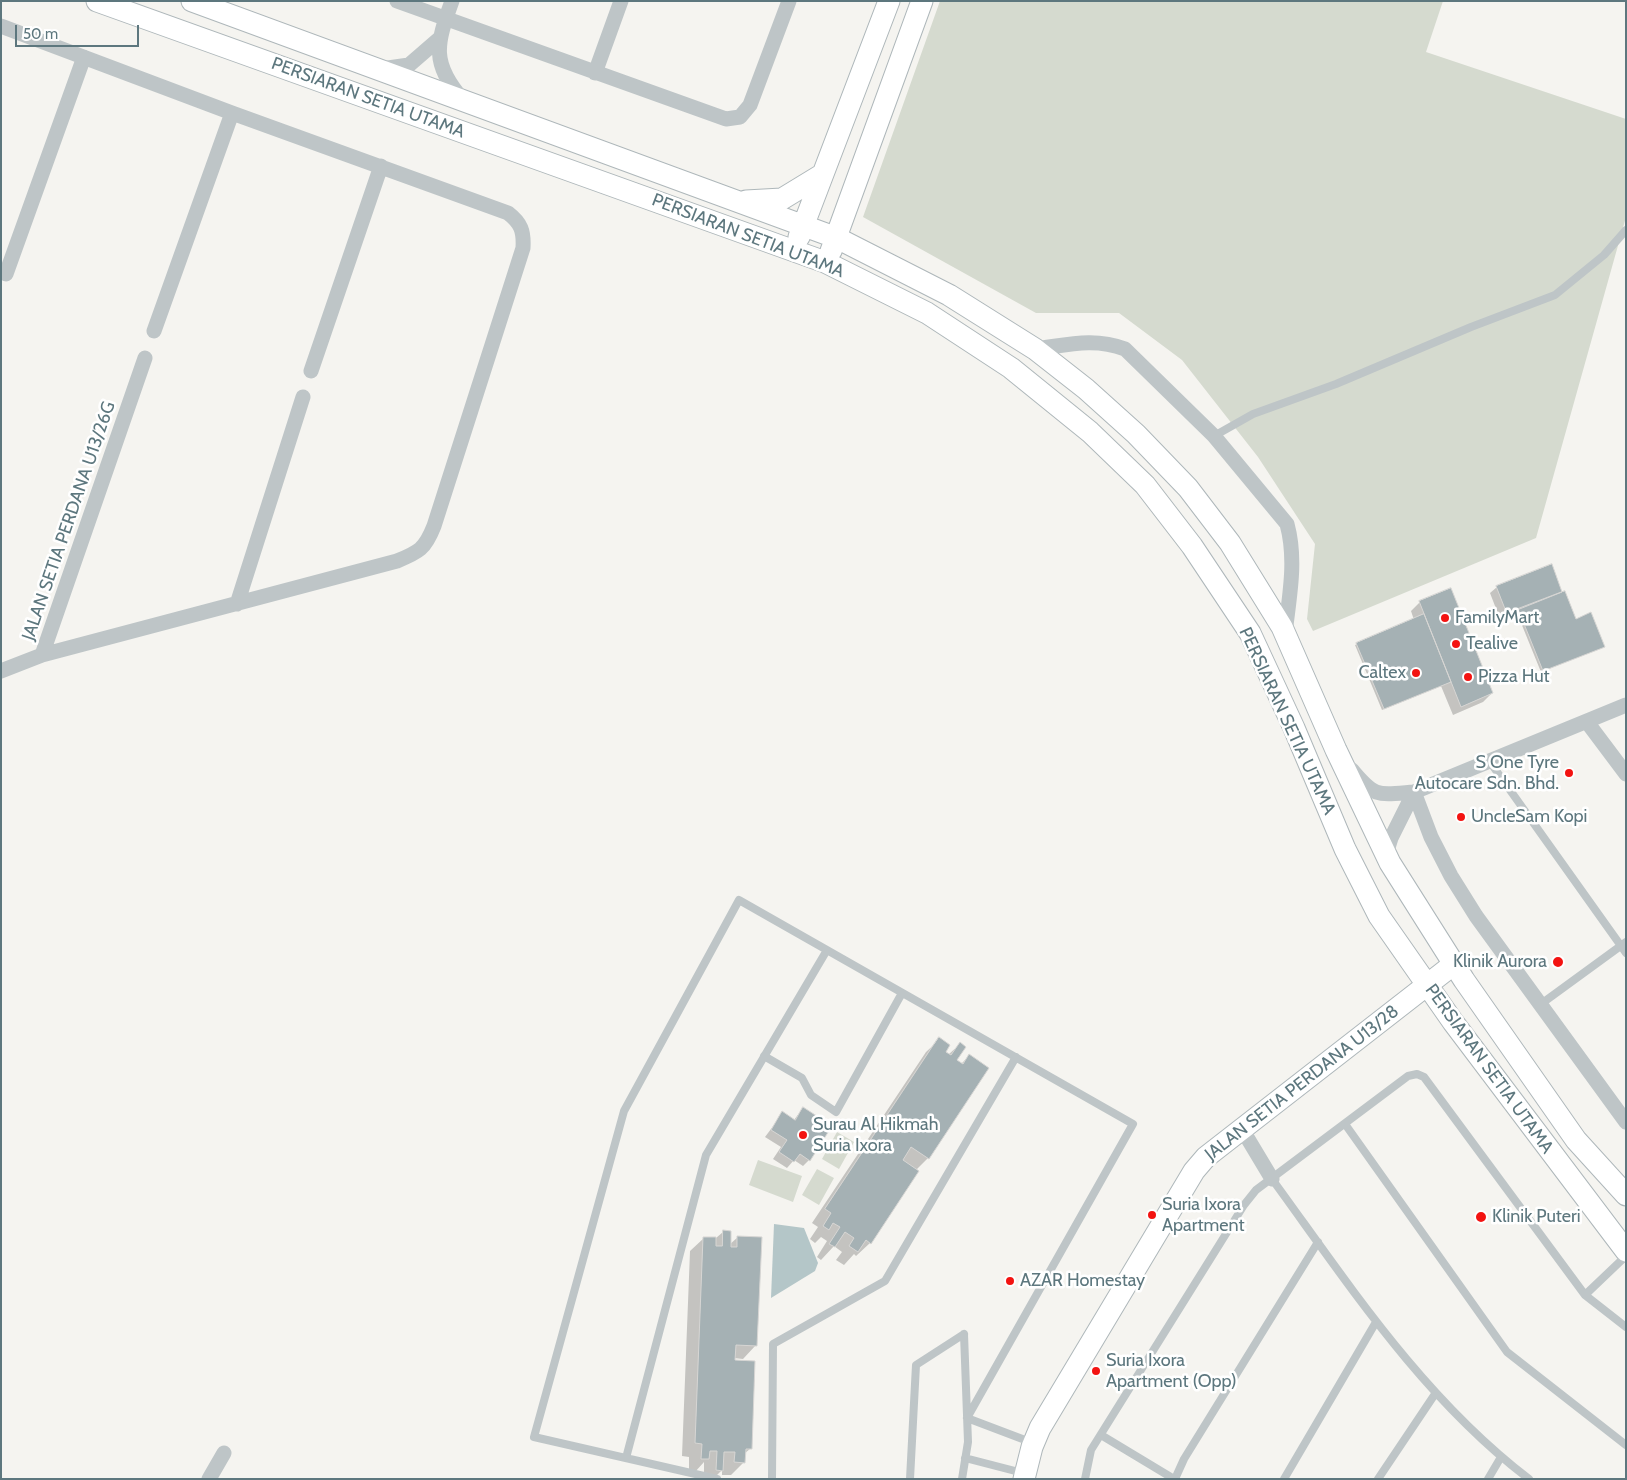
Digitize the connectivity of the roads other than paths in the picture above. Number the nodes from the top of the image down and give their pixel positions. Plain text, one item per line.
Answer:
1 (98, 1) edge
2 (192, 1) edge
3 (397, 1) edge
4 (452, 1) edge
5 (621, 1) edge
6 (788, 1) edge
7 (889, 1) edge
8 (922, 1) edge
9 (446, 19) junction
10 (1, 26) edge
11 (439, 39) junction
12 (84, 57) junction
13 (374, 69) junction
14 (595, 73) junction
15 (466, 103) junction
16 (232, 113) junction
17 (381, 166) junction
18 (823, 174) junction
19 (739, 202) junction
20 (804, 225) junction
21 (1626, 230) edge
22 (837, 238) junction
23 (793, 250) junction
24 (825, 262) junction
25 (6, 274) dead end
26 (154, 331) dead end
27 (1035, 349) junction
28 (145, 358) dead end
29 (311, 371) dead end
30 (302, 398) dead end
31 (1214, 436) junction
32 (237, 604) junction
33 (1285, 634) junction
34 (42, 655) junction
35 (1, 670) edge
36 (1626, 705) edge
37 (1588, 722) junction
38 (1336, 750) junction
39 (1490, 762) junction
40 (1626, 774) edge
41 (1414, 792) junction
42 (1386, 854) junction
43 (1624, 947) edge
44 (827, 950) junction
45 (1454, 964) junction
46 (1427, 986) junction
47 (902, 993) junction
48 (1541, 1004) junction
49 (764, 1056) junction
50 (1016, 1057) junction
51 (1626, 1122) edge
52 (1344, 1124) junction
53 (1242, 1129) junction
54 (1272, 1179) junction
55 (1626, 1195) edge
56 (1318, 1242) junction
57 (1626, 1250) edge
58 (1626, 1256) edge
59 (1585, 1295) junction
60 (1376, 1322) junction
61 (1626, 1327) edge
62 (1435, 1394) junction
63 (967, 1418) junction
64 (1101, 1435) junction
65 (1034, 1443) junction
66 (1626, 1445) edge
67 (224, 1453) dead end
68 (1501, 1457) junction
69 (626, 1458) junction
70 (966, 1458) junction
71 (1025, 1476) edge
72 (209, 1479) edge
73 (717, 1479) edge
74 (772, 1479) edge
75 (910, 1479) edge
76 (962, 1479) edge
77 (1085, 1479) edge
78 (1174, 1479) edge
79 (1284, 1479) edge
80 (1378, 1479) edge
81 (1488, 1479) edge
82 (1529, 1479) edge

1 - 23 street, PERSIARAN SETIA UTAMA
2 - 13 street, PERSIARAN SETIA UTAMA
3 - 9 street
4 - 9 street
5 - 14 street
6 - 14 street
7 - 18 street
8 - 22 street
9 - 11 street
9 - 14 street
10 - 12 street
11 - 13 street
11 - 15 street
12 - 16 street
12 - 25 street
13 - 15 street, PERSIARAN SETIA UTAMA
15 - 19 street, PERSIARAN SETIA UTAMA
16 - 17 street
16 - 26 street
17 - 29 street
17 - 32 street
18 - 19 street
18 - 20 street
19 - 20 street, PERSIARAN SETIA UTAMA
20 - 22 street, PERSIARAN SETIA UTAMA
20 - 23 street
21 - 31 lane
22 - 24 street
22 - 27 street, PERSIARAN SETIA UTAMA
23 - 24 street, PERSIARAN SETIA UTAMA
24 - 46 street, PERSIARAN SETIA UTAMA
27 - 31 street
27 - 33 street, PERSIARAN SETIA UTAMA
28 - 34 street, JALAN SETIA PERDANA U13/26G
30 - 32 street
31 - 33 street
32 - 34 street
33 - 38 street, PERSIARAN SETIA UTAMA
34 - 35 street, JALAN SETIA PERDANA U13/26G
36 - 37 street
37 - 39 street
37 - 40 street
38 - 41 street
38 - 42 street, PERSIARAN SETIA UTAMA
39 - 41 street
39 - 43 lane
41 - 42 street
41 - 48 street
42 - 45 street, PERSIARAN SETIA UTAMA
43 - 48 lane
44 - 47 lane
44 - 49 lane
44 - 69 lane
45 - 46 street, JALAN SETIA PERDANA U13/28
45 - 55 street, PERSIARAN SETIA UTAMA
46 - 53 street, JALAN SETIA PERDANA U13/28
46 - 57 street, PERSIARAN SETIA UTAMA
47 - 49 lane
47 - 50 lane
48 - 51 street
49 - 69 lane
50 - 63 lane
50 - 74 lane
52 - 54 lane
52 - 59 lane
52 - 66 lane
53 - 54 street
53 - 65 street, JALAN SETIA PERDANA U13/28
54 - 56 lane
54 - 64 lane
56 - 60 lane
56 - 78 lane
58 - 59 lane
59 - 61 lane
60 - 62 lane
60 - 79 lane
62 - 68 lane
62 - 80 lane
63 - 65 lane
63 - 70 lane
63 - 75 lane
64 - 77 lane
64 - 78 lane
65 - 71 street, JALAN SETIA PERDANA U13/28
67 - 72 street
68 - 81 lane
68 - 82 lane
69 - 73 lane
70 - 71 lane
70 - 76 lane

